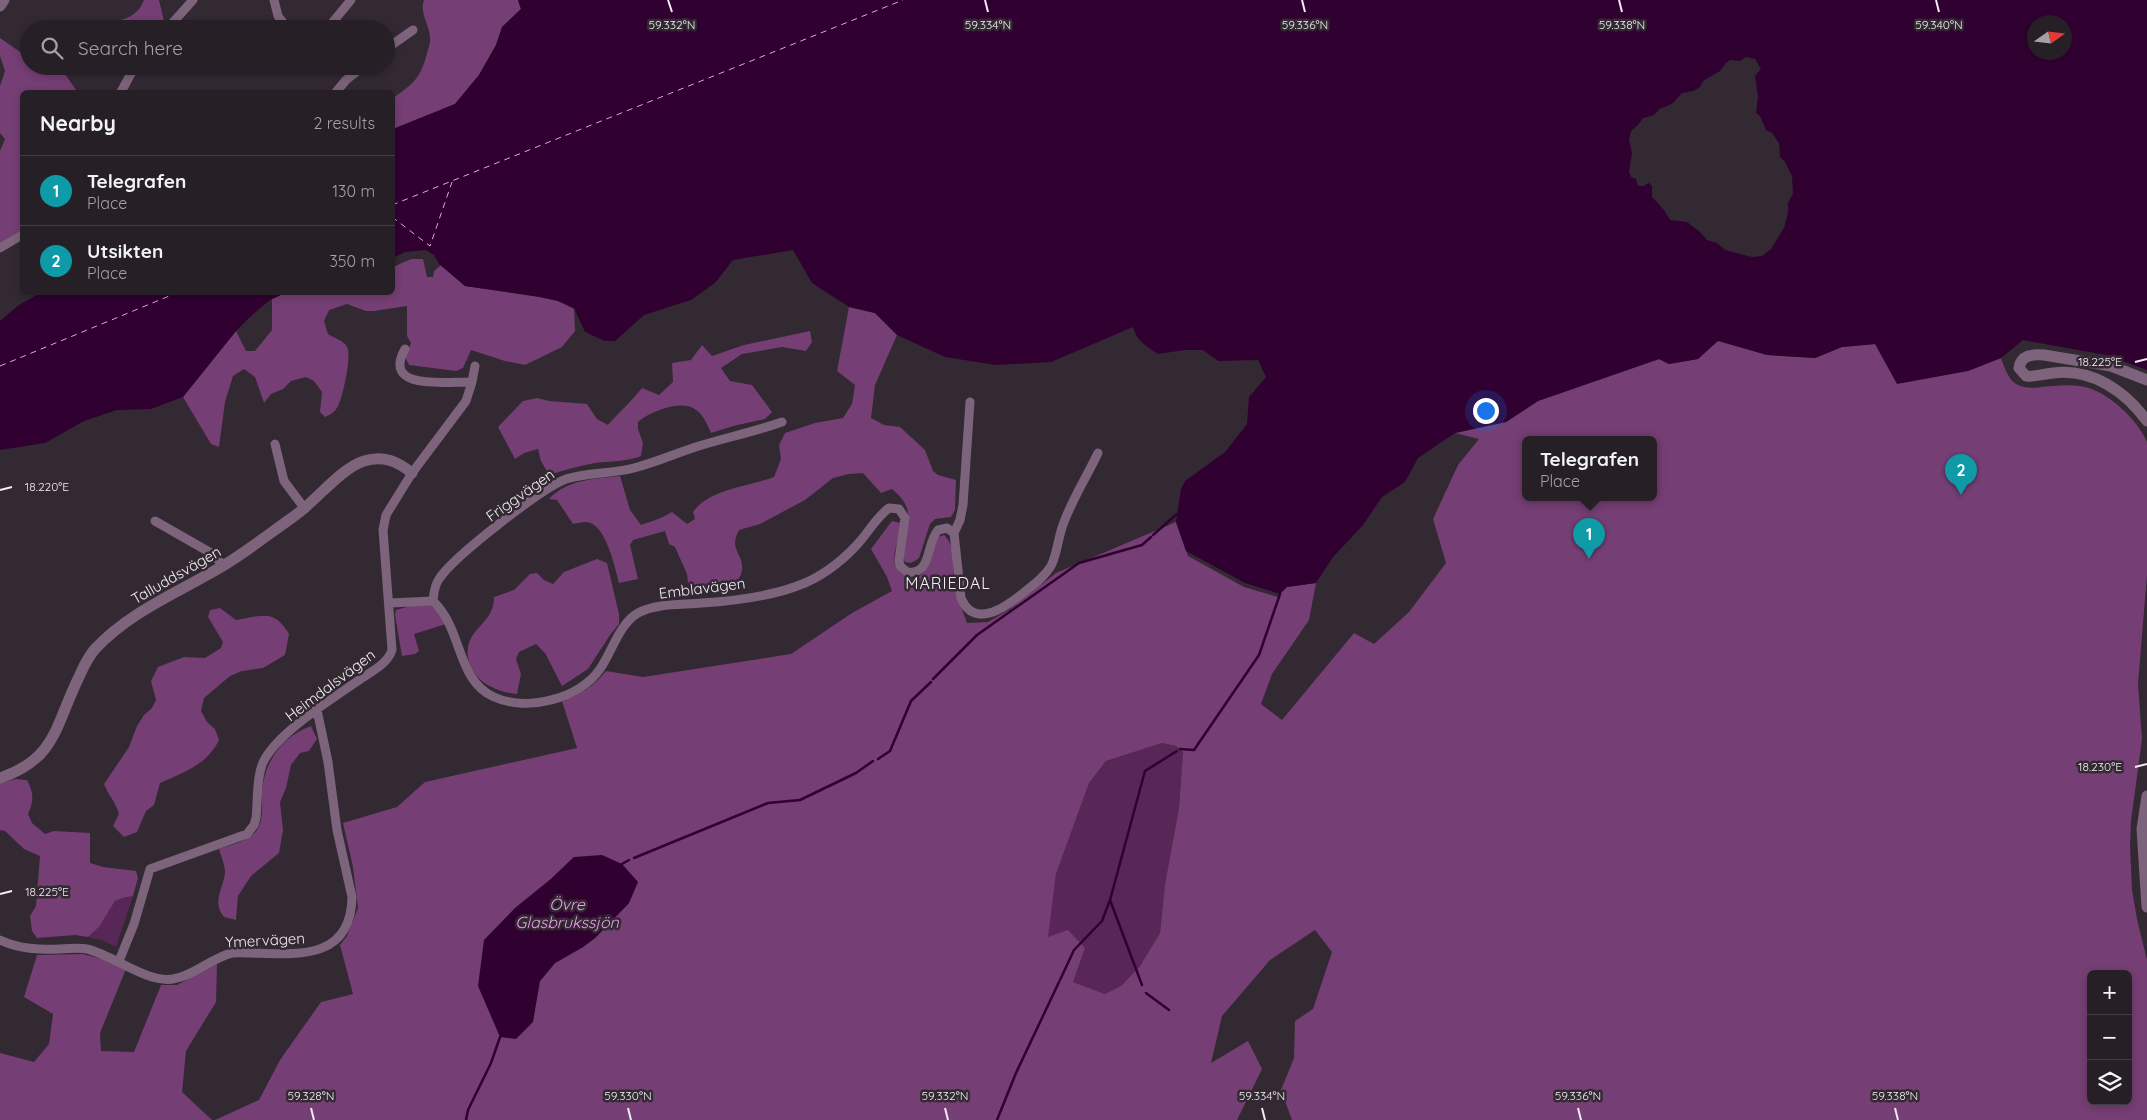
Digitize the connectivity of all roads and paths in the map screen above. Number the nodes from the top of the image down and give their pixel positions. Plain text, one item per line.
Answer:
1 (4, 0) edge
2 (193, 0) edge
3 (274, 0) edge
4 (351, 0) edge
5 (0, 6) edge
6 (175, 20) edge
7 (281, 20) edge
8 (334, 20) edge
9 (413, 30) dead end
10 (395, 43) edge
11 (130, 75) edge
12 (352, 75) edge
13 (122, 90) edge
14 (338, 90) edge
15 (20, 236) edge
16 (0, 248) edge
17 (406, 349) dead end
18 (475, 366) dead end
19 (2147, 380) edge
20 (472, 382) junction
21 (970, 402) dead end
22 (2147, 420) edge
23 (782, 422) dead end
24 (275, 444) dead end
25 (1098, 453) dead end
26 (412, 473) junction
27 (305, 509) junction
28 (155, 521) dead end
29 (954, 534) junction
30 (223, 566) junction
31 (433, 601) junction
32 (390, 603) junction
33 (317, 710) junction
34 (0, 778) edge
35 (2147, 796) edge
36 (2145, 819) edge
37 (2147, 908) edge
38 (0, 940) edge
39 (120, 961) junction

1 - 5 street
2 - 6 street
3 - 7 street
4 - 8 street
9 - 10 street
11 - 13 street
12 - 14 street
15 - 16 street
17 - 20 street
18 - 20 street, Heimdalsvägen
19 - 22 street
20 - 26 street, Heimdalsvägen
21 - 29 street
23 - 31 street, Friggvägen
24 - 27 street
25 - 29 street
26 - 27 street, Talluddsvägen
26 - 32 street, Heimdalsvägen
27 - 30 street, Talluddsvägen
28 - 30 street
29 - 31 street, Emblavägen
30 - 34 street, Talluddsvägen
31 - 32 street
32 - 33 street, Heimdalsvägen
33 - 39 street, Heimdalsvägen
33 - 39 street, Ymervägen
35 - 36 street
36 - 37 street
38 - 39 street, Ymervägen

